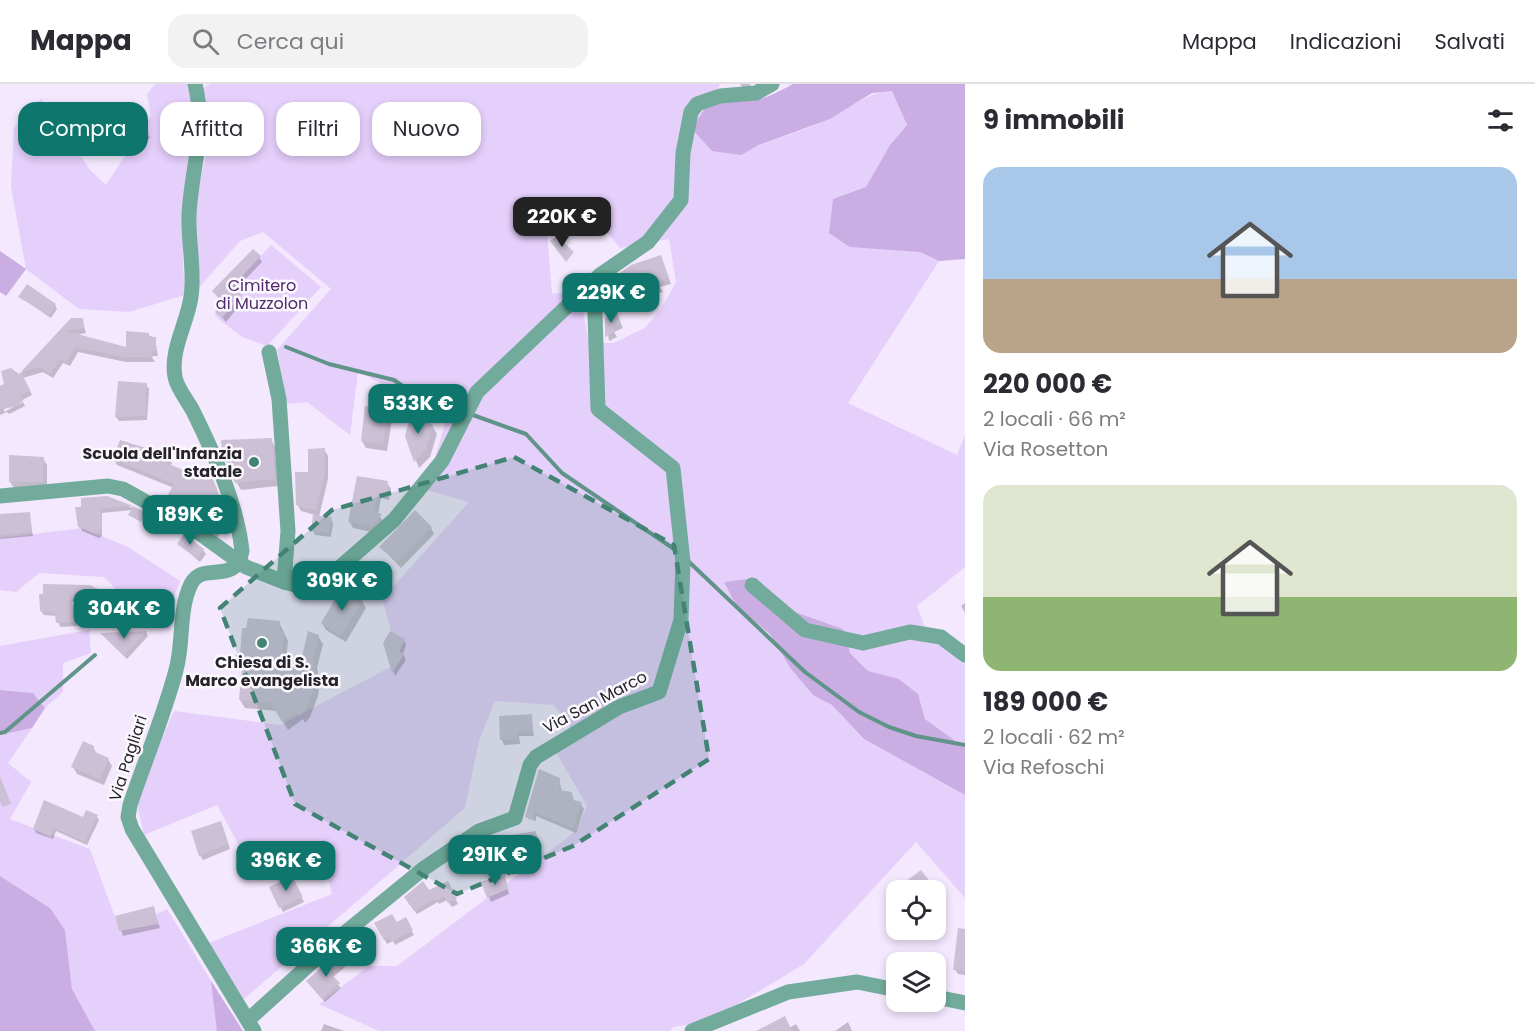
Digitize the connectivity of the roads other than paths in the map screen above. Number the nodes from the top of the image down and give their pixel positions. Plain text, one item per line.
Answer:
1 (195, 84) edge
2 (772, 84) edge
3 (594, 283) junction
4 (269, 352) dead end
5 (0, 496) edge
6 (237, 565) junction
7 (284, 582) junction
8 (752, 585) dead end
9 (965, 655) edge
10 (886, 988) edge
11 (946, 999) edge
12 (965, 1003) edge
13 (251, 1026) edge
14 (692, 1031) edge

1 - 6 street
2 - 3 street
3 - 7 street
3 - 13 street, Via San Marco
4 - 7 street
5 - 6 street
6 - 7 street
6 - 13 street, Via Pagliari
8 - 9 street
10 - 14 street
11 - 12 street

